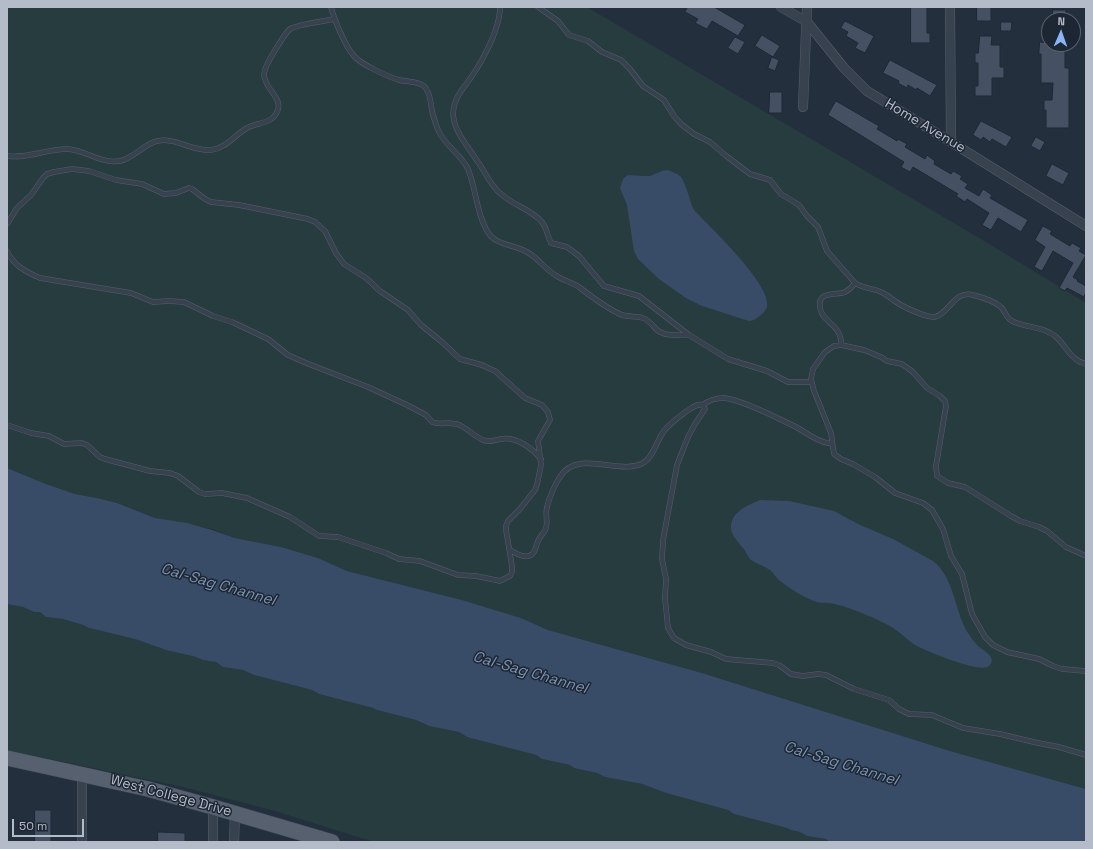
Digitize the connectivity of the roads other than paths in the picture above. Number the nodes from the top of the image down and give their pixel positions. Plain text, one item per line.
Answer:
1 (331, 7) edge
2 (500, 7) edge
3 (538, 7) edge
4 (781, 7) edge
5 (807, 7) edge
6 (950, 7) edge
7 (335, 19) junction
8 (807, 22) junction
9 (802, 107) dead end
10 (951, 142) junction
11 (7, 156) edge
12 (7, 224) edge
13 (1086, 226) edge
14 (7, 251) edge
15 (855, 283) junction
16 (689, 335) junction
17 (841, 345) junction
18 (1086, 364) edge
19 (811, 382) junction
20 (703, 405) junction
21 (7, 426) edge
22 (832, 444) junction
23 (541, 459) junction
24 (510, 550) junction
25 (1086, 556) edge
26 (1086, 671) edge
27 (1086, 755) edge
28 (7, 758) edge
29 (82, 774) junction
30 (213, 806) junction
31 (235, 813) junction
32 (82, 842) edge
33 (213, 842) edge
34 (234, 842) edge
35 (332, 842) edge

1 - 7 lane
2 - 16 lane
3 - 15 lane
4 - 8 street, Home Avenue
5 - 8 street
6 - 10 street
7 - 11 lane
7 - 16 lane
8 - 9 street
8 - 10 street, Home Avenue
10 - 13 street, Home Avenue
12 - 23 lane
14 - 23 lane
15 - 17 lane
15 - 18 lane
16 - 19 lane
17 - 19 lane
17 - 25 lane
19 - 22 lane
20 - 22 lane
20 - 24 lane
20 - 27 lane
21 - 24 lane
22 - 26 lane
23 - 24 lane
28 - 29 main road, West College Drive
29 - 30 main road, West College Drive
29 - 32 street
30 - 31 main road, West College Drive
30 - 33 street
31 - 34 street
31 - 35 main road, West College Drive

